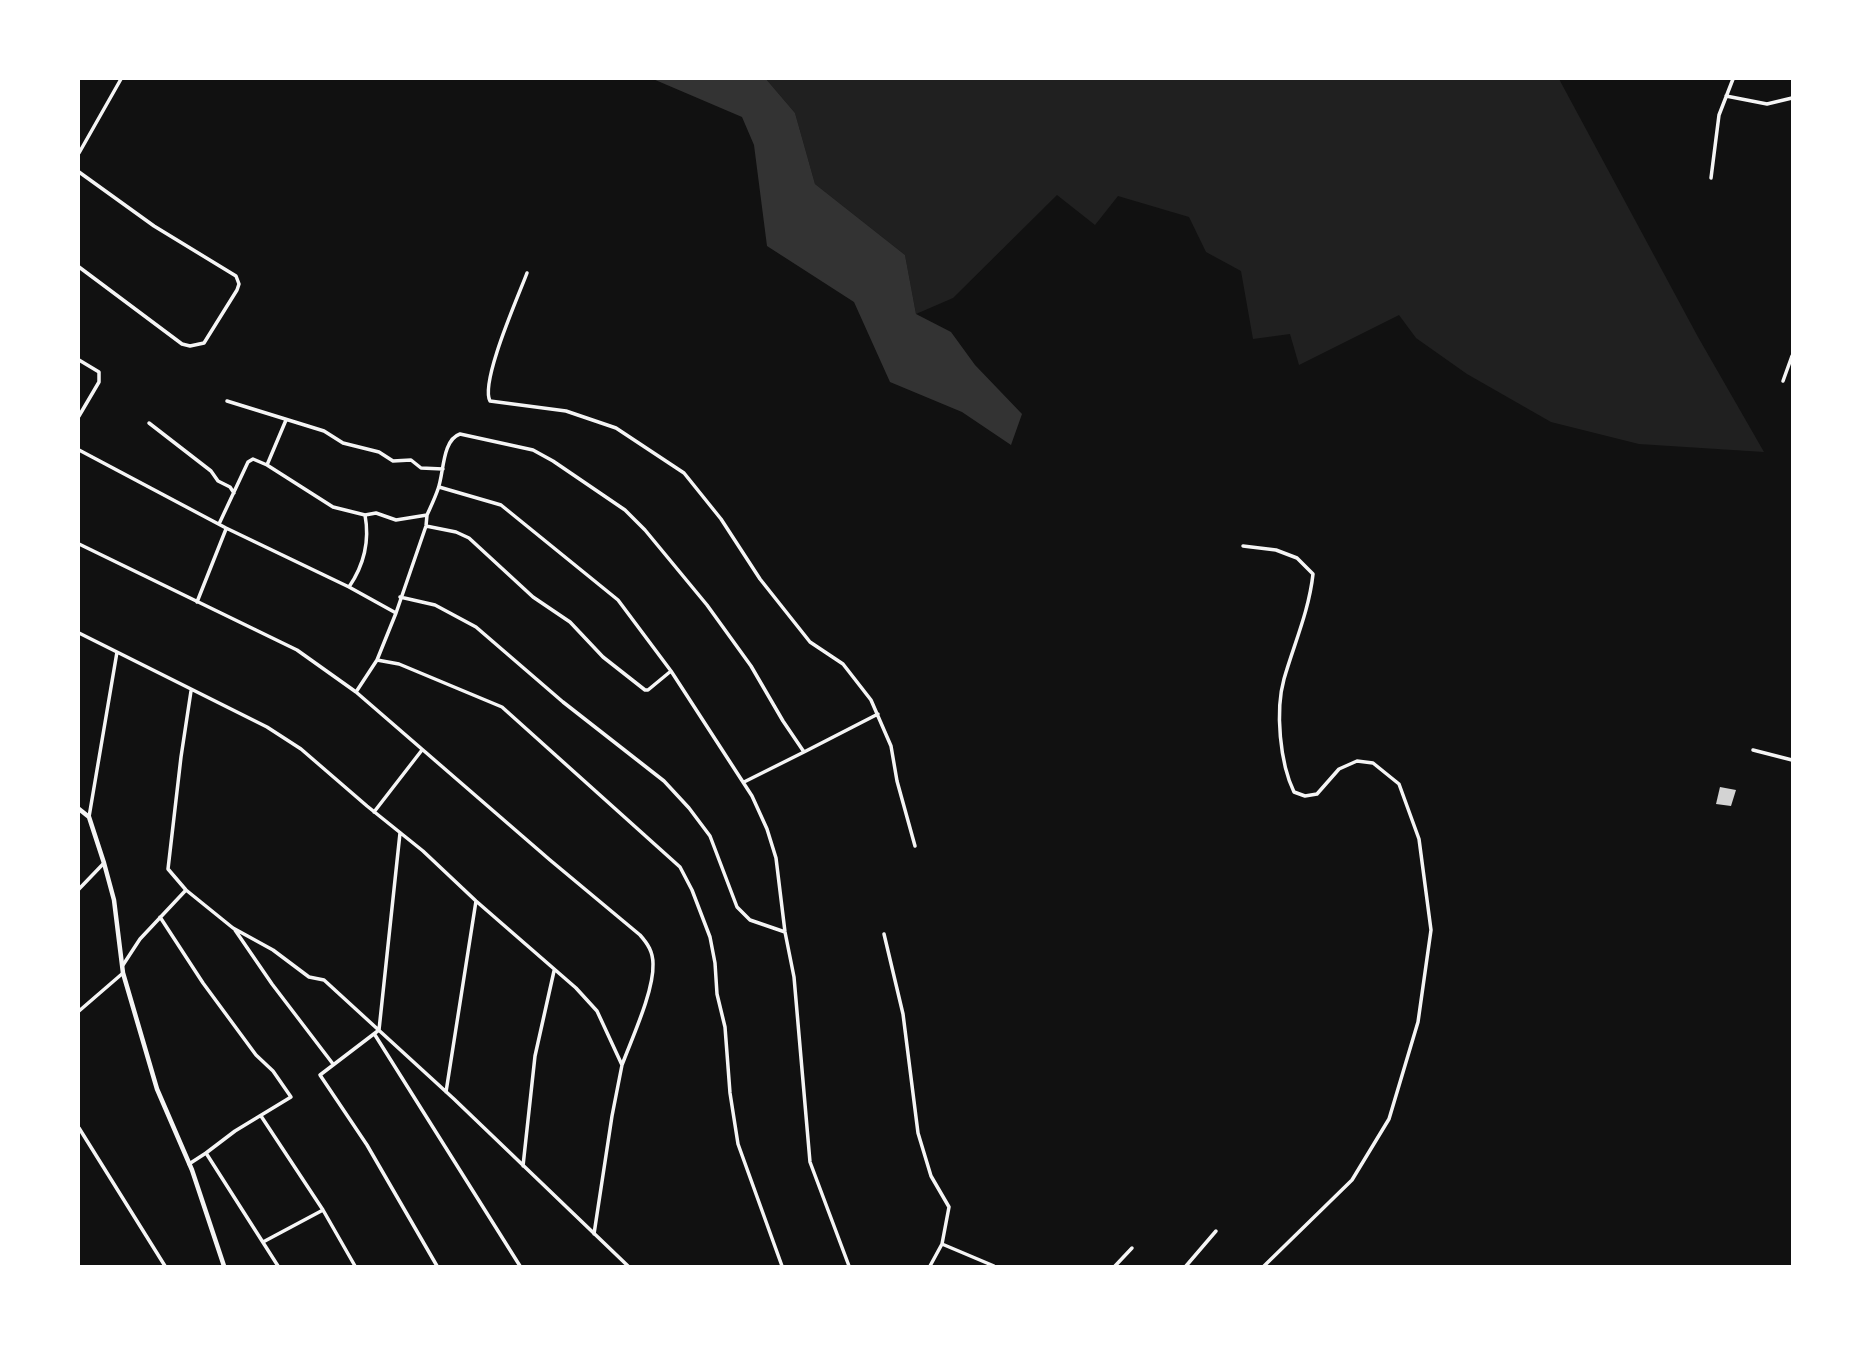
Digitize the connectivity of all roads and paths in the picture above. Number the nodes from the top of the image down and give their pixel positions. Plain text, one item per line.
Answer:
1 (121, 79) edge
2 (1733, 79) edge
3 (1727, 96) junction
4 (1792, 98) edge
5 (79, 153) edge
6 (79, 172) edge
7 (1711, 178) dead end
8 (79, 267) edge
9 (527, 273) dead end
10 (1792, 356) edge
11 (79, 360) edge
12 (1783, 381) dead end
13 (227, 401) dead end
14 (79, 416) edge
15 (286, 420) junction
16 (149, 423) dead end
17 (79, 450) edge
18 (267, 465) junction
19 (443, 469) junction
20 (439, 486) junction
21 (234, 493) junction
22 (365, 515) junction
23 (427, 515) junction
24 (219, 524) junction
25 (426, 526) junction
26 (226, 528) junction
27 (79, 544) edge
28 (1243, 546) dead end
29 (349, 587) junction
30 (400, 597) junction
31 (197, 602) junction
32 (396, 613) junction
33 (79, 633) edge
34 (117, 652) junction
35 (377, 660) junction
36 (671, 671) junction
37 (191, 691) junction
38 (356, 692) junction
39 (878, 714) junction
40 (422, 750) junction
41 (1753, 750) dead end
42 (804, 752) junction
43 (1792, 760) edge
44 (744, 782) junction
45 (79, 808) edge
46 (374, 812) junction
47 (89, 817) junction
48 (400, 833) junction
49 (915, 846) dead end
50 (104, 863) junction
51 (79, 889) edge
52 (186, 890) junction
53 (476, 901) junction
54 (160, 917) junction
55 (233, 928) junction
56 (785, 932) junction
57 (884, 934) dead end
58 (122, 970) junction
59 (554, 970) junction
60 (79, 1011) edge
61 (379, 1030) junction
62 (374, 1035) junction
63 (333, 1064) junction
64 (622, 1065) junction
65 (446, 1092) junction
66 (261, 1116) junction
67 (79, 1128) edge
68 (206, 1153) junction
69 (189, 1164) junction
70 (523, 1166) junction
71 (323, 1210) junction
72 (1216, 1231) dead end
73 (594, 1234) junction
74 (263, 1242) junction
75 (942, 1244) junction
76 (1132, 1248) dead end
77 (165, 1266) edge
78 (223, 1266) edge
79 (278, 1266) edge
80 (355, 1266) edge
81 (437, 1266) edge
82 (520, 1266) edge
83 (628, 1266) edge
84 (782, 1266) edge
85 (849, 1266) edge
86 (930, 1266) edge
87 (994, 1266) edge
88 (1115, 1266) edge
89 (1186, 1266) edge
90 (1264, 1266) edge

1 - 5 street
2 - 3 street
3 - 4 street
3 - 7 street
6 - 8 street
9 - 39 street
10 - 12 street
11 - 14 street
13 - 15 street
15 - 18 street
15 - 19 street
16 - 21 street
17 - 24 street
18 - 21 street
18 - 22 street
19 - 20 street
19 - 42 street
20 - 23 street
20 - 36 street
21 - 24 street
22 - 23 street
22 - 29 street
23 - 25 street
24 - 26 street
25 - 30 street
25 - 36 street
26 - 29 street
26 - 31 street
27 - 31 street
28 - 90 street
29 - 32 street
30 - 32 street
30 - 56 street
31 - 38 street
32 - 35 street
33 - 34 street
34 - 37 street
34 - 47 street
35 - 38 street
35 - 84 street
36 - 44 street
37 - 46 street
37 - 52 street
38 - 40 street
39 - 42 street
39 - 49 street
40 - 46 street
40 - 64 street
41 - 43 street
42 - 44 street
44 - 56 street
45 - 47 street
46 - 48 street
47 - 50 street
48 - 53 street
48 - 61 street
50 - 51 street
50 - 58 street
52 - 54 street
52 - 55 street
53 - 59 street
53 - 65 street
54 - 58 street
54 - 66 street
55 - 61 street
55 - 63 street
56 - 85 street
57 - 75 street
58 - 60 street
58 - 69 street
59 - 64 street
59 - 70 street
61 - 62 street
61 - 65 street
62 - 63 street
62 - 82 street
63 - 81 street
64 - 73 street
65 - 70 street
66 - 68 street
66 - 71 street
67 - 77 street
68 - 69 street
68 - 74 street
69 - 78 street
70 - 73 street
71 - 74 street
71 - 80 street
72 - 89 street
73 - 83 street
74 - 79 street
75 - 86 street
75 - 87 street
76 - 88 street

